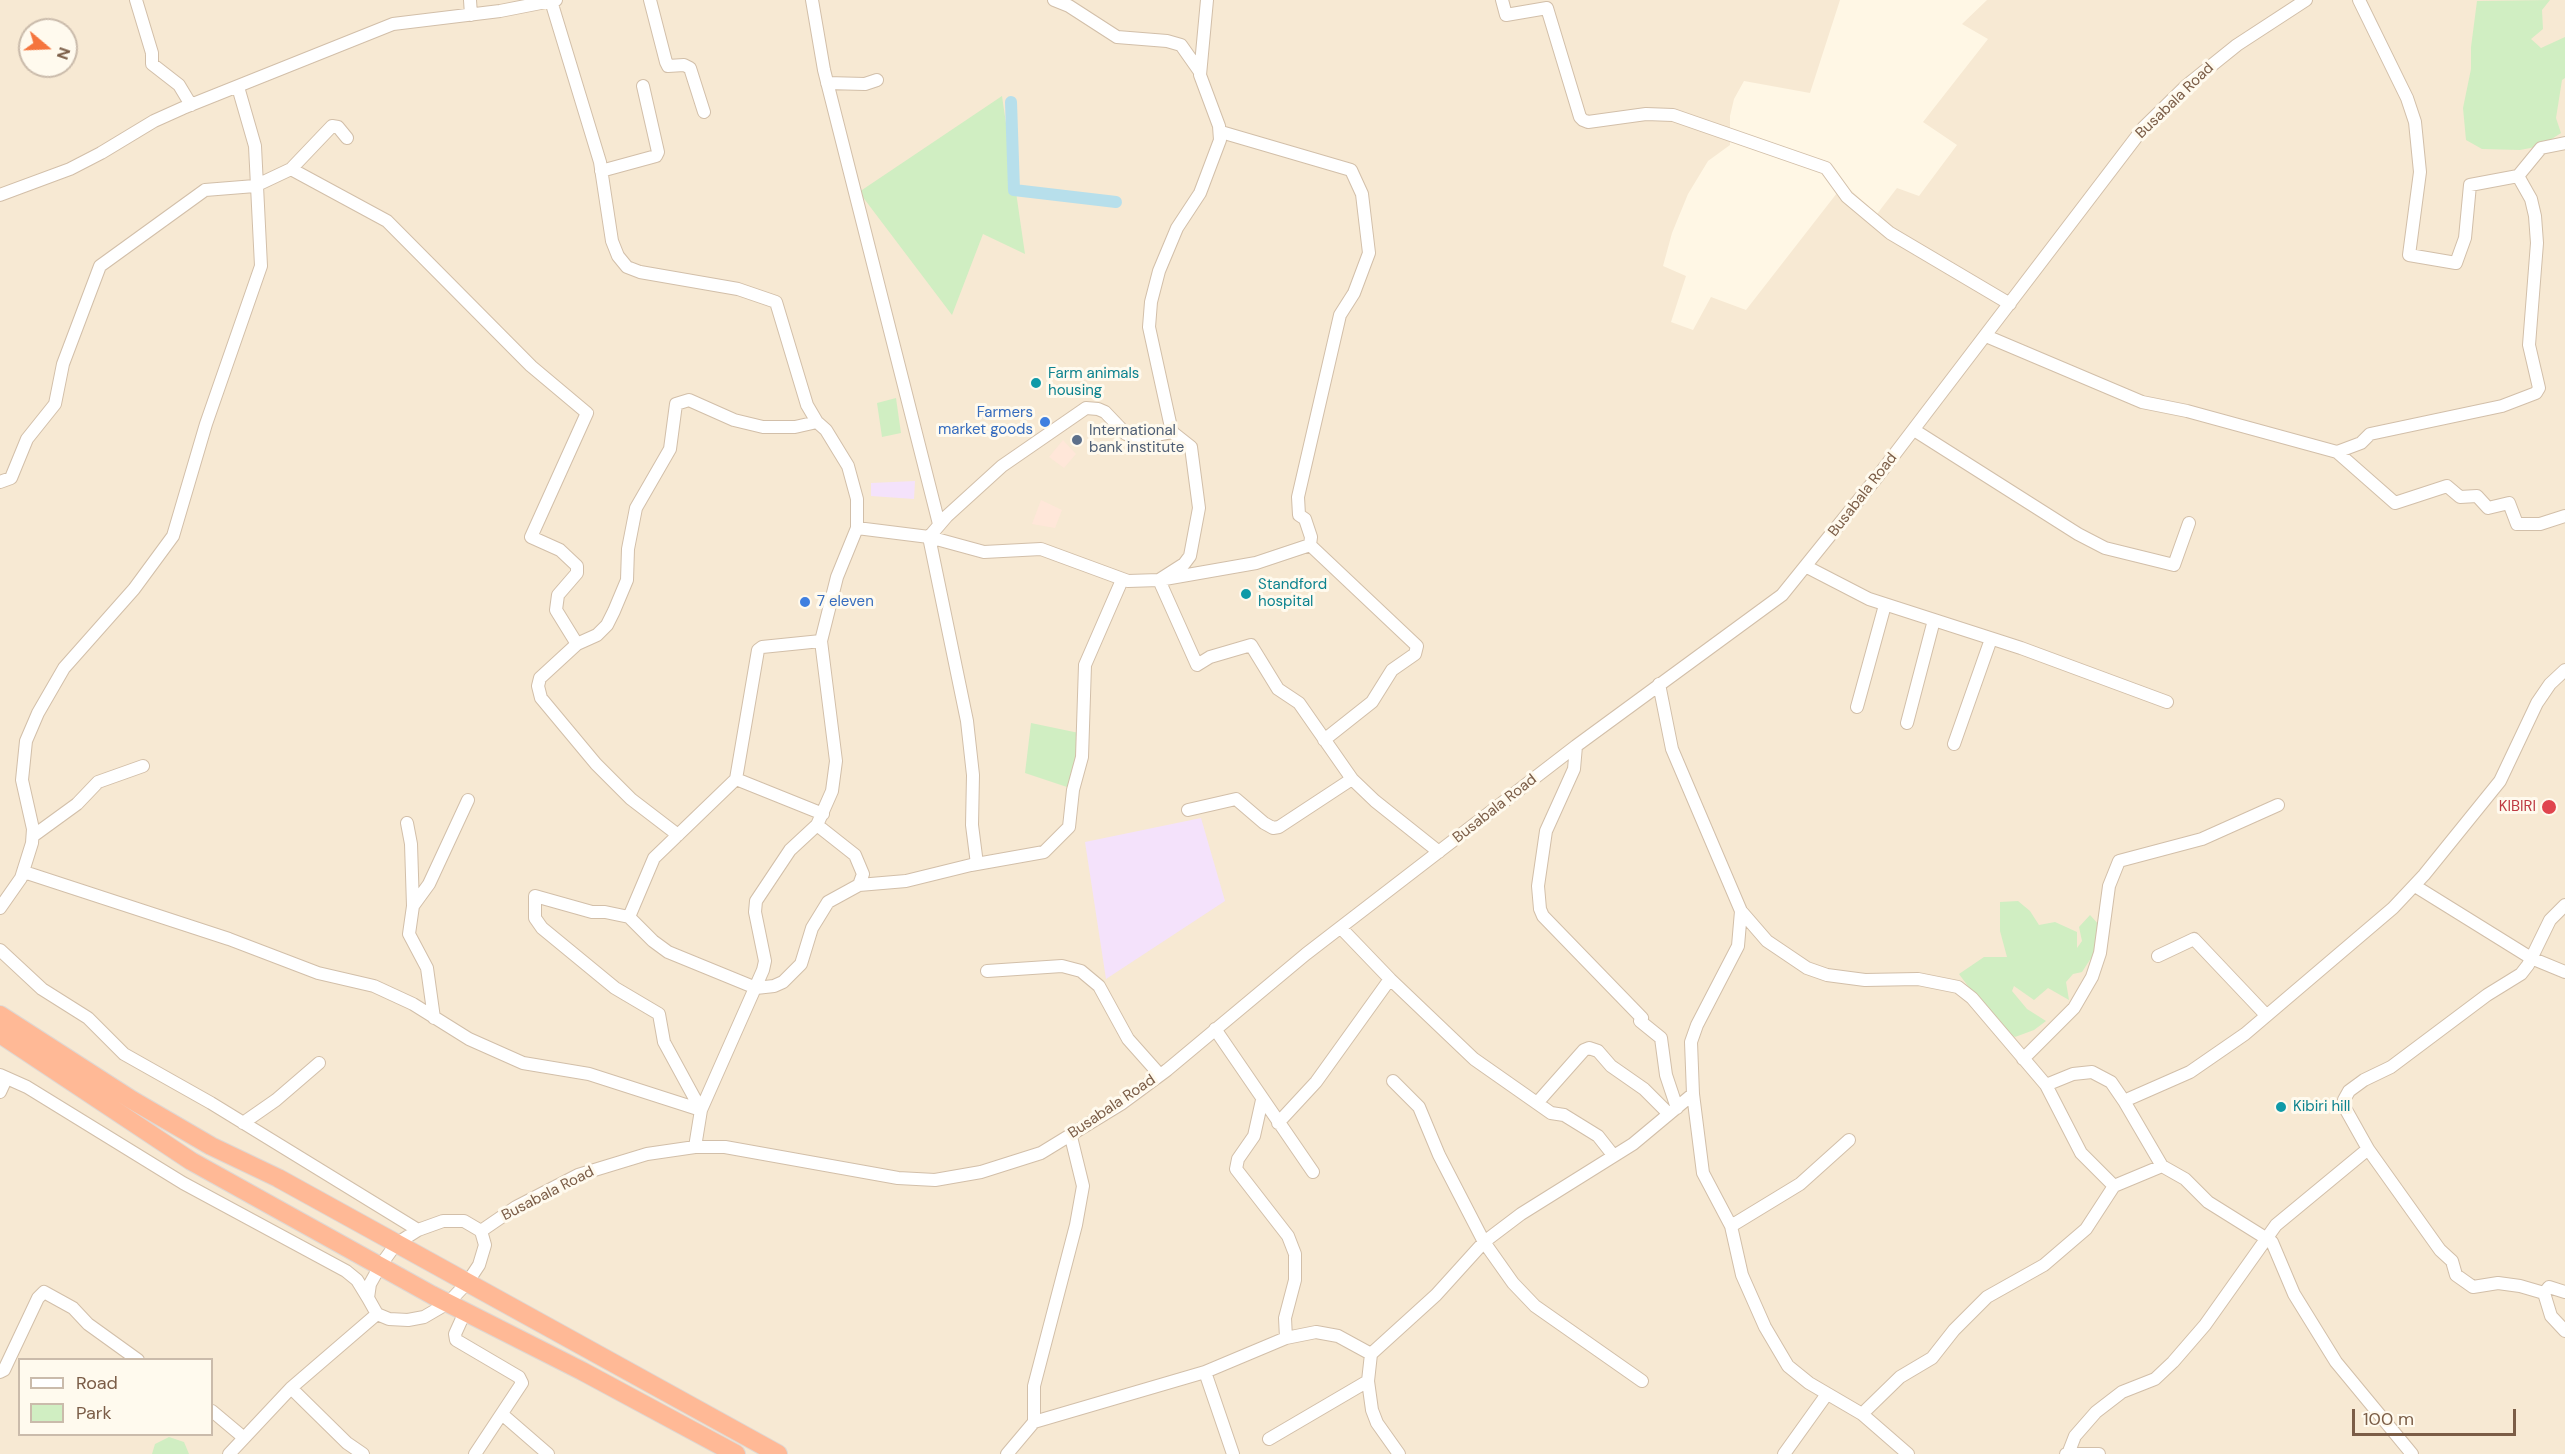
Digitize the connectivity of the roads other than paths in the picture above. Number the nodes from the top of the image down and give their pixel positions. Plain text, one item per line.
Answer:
1 (136, 0) edge
2 (470, 0) edge
3 (650, 0) edge
4 (812, 0) edge
5 (1054, 0) edge
6 (1208, 0) edge
7 (1502, 0) edge
8 (2306, 0) edge
9 (2359, 0) edge
10 (554, 1) edge
11 (532, 2) edge
12 (471, 15) junction
13 (1200, 72) junction
14 (876, 80) dead end
15 (827, 83) junction
16 (643, 86) dead end
17 (238, 87) junction
18 (191, 105) junction
19 (704, 112) dead end
20 (1221, 132) junction
21 (347, 138) dead end
22 (2565, 144) edge
23 (291, 169) junction
24 (601, 171) junction
25 (2518, 177) junction
26 (255, 186) junction
27 (0, 195) edge
28 (2010, 304) junction
29 (1986, 336) junction
30 (817, 422) junction
31 (1914, 430) junction
32 (1172, 432) junction
33 (2337, 452) junction
34 (0, 482) edge
35 (2565, 516) edge
36 (2189, 523) dead end
37 (939, 524) junction
38 (857, 528) junction
39 (929, 537) junction
40 (1310, 545) junction
41 (1807, 567) junction
42 (1122, 580) junction
43 (1159, 580) junction
44 (1885, 605) junction
45 (1934, 620) junction
46 (1991, 639) junction
47 (821, 641) junction
48 (577, 644) junction
49 (2565, 670) edge
50 (1659, 684) junction
51 (2166, 702) dead end
52 (1857, 707) dead end
53 (1907, 723) dead end
54 (1324, 740) junction
55 (1954, 744) dead end
56 (1576, 746) junction
57 (142, 766) dead end
58 (1352, 778) junction
59 (736, 779) junction
60 (468, 800) dead end
61 (2278, 805) dead end
62 (1188, 810) dead end
63 (820, 819) junction
64 (407, 823) dead end
65 (678, 835) junction
66 (33, 836) junction
67 (1439, 852) junction
68 (976, 864) junction
69 (24, 872) junction
70 (859, 885) junction
71 (2415, 886) junction
72 (2565, 905) edge
73 (413, 906) junction
74 (0, 908) edge
75 (1741, 911) junction
76 (629, 917) junction
77 (1341, 928) junction
78 (0, 950) edge
79 (2158, 956) dead end
80 (2531, 958) junction
81 (987, 971) dead end
82 (2565, 972) edge
83 (1390, 979) junction
84 (756, 988) junction
85 (0, 1015) edge
86 (2266, 1015) junction
87 (434, 1018) junction
88 (1215, 1029) junction
89 (0, 1034) edge
90 (2023, 1059) junction
91 (319, 1063) dead end
92 (1160, 1075) junction
93 (3, 1077) edge
94 (1393, 1081) dead end
95 (2046, 1084) junction
96 (0, 1092) edge
97 (1693, 1094) junction
98 (1262, 1100) junction
99 (2124, 1101) junction
100 (1537, 1102) junction
101 (701, 1110) junction
102 (1673, 1111) junction
103 (243, 1123) junction
104 (1278, 1123) junction
105 (1071, 1137) junction
106 (1849, 1140) dead end
107 (695, 1147) junction
108 (2368, 1149) junction
109 (1613, 1155) junction
110 (2162, 1166) junction
111 (1313, 1172) dead end
112 (2114, 1186) junction
113 (1731, 1226) junction
114 (418, 1230) junction
115 (481, 1230) junction
116 (2267, 1237) junction
117 (1484, 1242) junction
118 (396, 1244) junction
119 (380, 1266) junction
120 (467, 1283) junction
121 (2565, 1292) edge
122 (2544, 1293) junction
123 (368, 1298) junction
124 (448, 1303) junction
125 (465, 1312) junction
126 (377, 1314) junction
127 (2565, 1331) edge
128 (1286, 1338) junction
129 (1371, 1354) junction
130 (137, 1358) edge
131 (0, 1372) edge
132 (1205, 1372) junction
133 (1642, 1381) dead end
134 (1368, 1382) junction
135 (291, 1388) junction
136 (1827, 1394) junction
137 (213, 1412) edge
138 (1862, 1414) junction
139 (503, 1415) junction
140 (1034, 1422) junction
141 (243, 1437) junction
142 (1269, 1439) dead end
143 (1392, 1452) edge
144 (229, 1454) edge
145 (363, 1454) edge
146 (475, 1454) edge
147 (548, 1454) edge
148 (736, 1454) edge
149 (778, 1454) edge
150 (1007, 1454) edge
151 (1233, 1454) edge
152 (1784, 1454) edge
153 (1908, 1454) edge
154 (2067, 1454) edge
155 (2099, 1454) edge
156 (2412, 1454) edge

1 - 18 street
2 - 12 street
3 - 19 street
4 - 15 street
5 - 13 street
6 - 13 street
7 - 28 street
8 - 28 street, Busabala Road
9 - 25 street
10 - 11 street
10 - 24 street
11 - 12 street
12 - 17 street
13 - 20 street
14 - 15 street
15 - 37 street
16 - 24 street
17 - 18 street
17 - 26 street
18 - 27 street
20 - 32 street
20 - 40 street
21 - 23 street
22 - 25 street
23 - 26 street
23 - 48 street
24 - 30 street
25 - 33 street
26 - 34 street
26 - 66 street
28 - 29 street, Busabala Road
29 - 31 street, Busabala Road
29 - 33 street
30 - 38 street
30 - 48 street
31 - 36 street
31 - 41 street, Busabala Road
32 - 37 street
32 - 43 street
33 - 35 street
37 - 39 street
38 - 39 street
38 - 47 street
39 - 42 street
39 - 68 street
40 - 43 street
40 - 54 street
41 - 44 street
41 - 50 street, Busabala Road
42 - 43 street
42 - 68 street
43 - 54 street
44 - 45 street
44 - 52 street
45 - 46 street
45 - 53 street
46 - 51 street
46 - 55 street
47 - 59 street
47 - 63 street
48 - 65 street
49 - 71 street
50 - 56 street, Busabala Road
50 - 75 street
54 - 58 street
56 - 67 street, Busabala Road
56 - 102 street
57 - 66 street
58 - 62 street
58 - 67 street
59 - 63 street
59 - 65 street
60 - 73 street
61 - 90 street
63 - 70 street
63 - 84 street
64 - 73 street
65 - 76 street
66 - 69 street
67 - 77 street, Busabala Road
68 - 70 street
69 - 74 street
69 - 87 street
70 - 84 street
71 - 80 street
71 - 86 street
72 - 80 street
73 - 87 street
75 - 90 street
75 - 97 street
76 - 84 street
76 - 101 street
77 - 83 street
77 - 88 street, Busabala Road
78 - 103 street
79 - 86 street
80 - 82 street
80 - 108 street
81 - 92 street
83 - 100 street
83 - 104 street
84 - 101 street
85 - 118 highway
86 - 99 street
87 - 101 street
88 - 92 street, Busabala Road
88 - 98 street
89 - 119 highway
90 - 95 street
91 - 103 street
92 - 105 street, Busabala Road
93 - 96 street
93 - 123 street
94 - 117 street
95 - 99 street
95 - 112 street
97 - 102 street
97 - 113 street
98 - 104 street
98 - 128 street
99 - 110 street
100 - 102 street
100 - 109 street
101 - 107 street
102 - 109 street
103 - 114 street
104 - 111 street
105 - 107 street, Busabala Road
105 - 140 street
106 - 113 street
107 - 115 street, Busabala Road
108 - 116 street
108 - 122 street
109 - 117 street
110 - 112 street
110 - 116 street
112 - 138 street
113 - 136 street
114 - 115 street
114 - 118 street
115 - 120 street
116 - 154 street
116 - 156 street
117 - 129 street
117 - 133 street
118 - 119 street
118 - 120 highway
119 - 123 street
119 - 124 highway
120 - 124 street
120 - 149 highway
121 - 122 street
122 - 127 street
123 - 126 street
124 - 125 highway
124 - 126 street
125 - 139 street
125 - 148 highway
126 - 135 street
128 - 129 street
128 - 132 street
129 - 134 street
130 - 131 street
132 - 140 street
132 - 151 street
134 - 142 street
134 - 143 street
135 - 141 street
135 - 145 street
136 - 138 street
136 - 152 street
137 - 141 street
138 - 153 street
139 - 146 street
139 - 147 street
140 - 150 street
141 - 144 street
154 - 155 street

